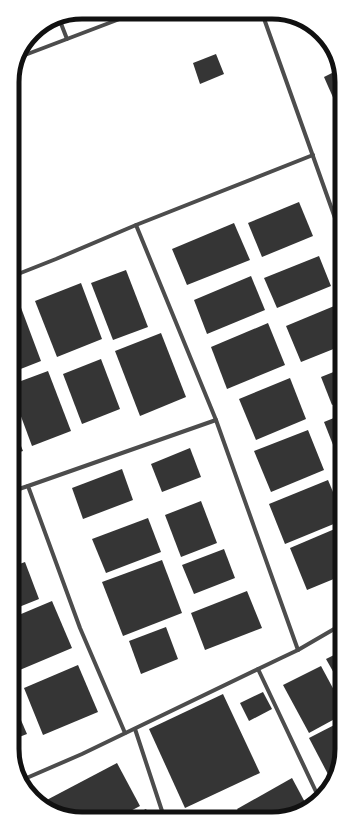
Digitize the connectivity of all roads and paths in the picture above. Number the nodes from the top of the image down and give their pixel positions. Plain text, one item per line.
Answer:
1 (120, 19) edge
2 (264, 19) edge
3 (61, 23) edge
4 (67, 39) junction
5 (26, 55) edge
6 (313, 155) junction
7 (335, 218) edge
8 (136, 225) junction
9 (19, 274) edge
10 (216, 420) junction
11 (28, 486) junction
12 (19, 489) edge
13 (335, 628) edge
14 (298, 650) junction
15 (258, 669) junction
16 (135, 729) junction
17 (125, 733) junction
18 (26, 778) edge
19 (316, 793) edge
20 (162, 812) edge

1 - 4 street
2 - 6 street
3 - 4 street
4 - 5 street
6 - 7 street
6 - 8 street
8 - 9 street
8 - 10 street
10 - 11 street
10 - 14 street
11 - 12 street
11 - 17 street
13 - 14 street
14 - 15 street
15 - 16 street
15 - 19 street
16 - 17 street
16 - 20 street
17 - 18 street

